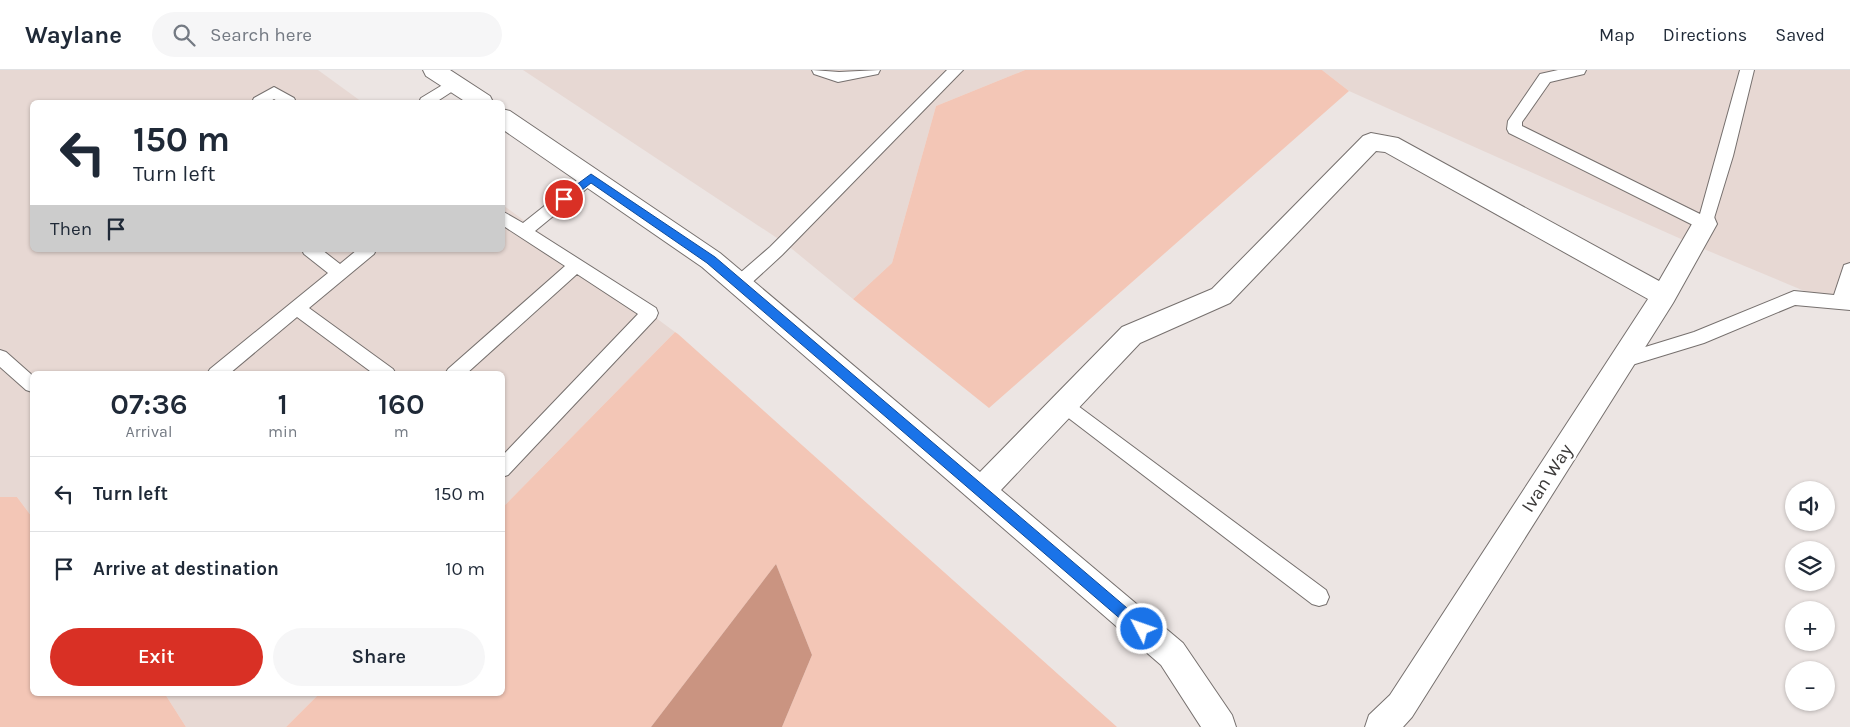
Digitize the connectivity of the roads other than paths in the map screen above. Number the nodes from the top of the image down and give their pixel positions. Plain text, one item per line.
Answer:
1 (434, 70) edge
2 (819, 70) edge
3 (873, 70) edge
4 (956, 70) edge
5 (1579, 70) edge
6 (1744, 70) edge
7 (454, 83) junction
8 (262, 100) edge
9 (287, 100) edge
10 (429, 100) edge
11 (479, 100) edge
12 (505, 119) edge
13 (591, 177) junction
14 (505, 219) edge
15 (1705, 224) junction
16 (524, 231) junction
17 (313, 252) edge
18 (366, 252) edge
19 (577, 265) junction
20 (1850, 270) edge
21 (340, 273) junction
22 (739, 284) junction
23 (1664, 296) junction
24 (1845, 302) edge
25 (297, 308) junction
26 (0, 356) edge
27 (1622, 361) junction
28 (220, 371) edge
29 (383, 371) edge
30 (457, 371) edge
31 (30, 383) edge
32 (1064, 404) junction
33 (505, 466) edge
34 (981, 491) junction
35 (1320, 597) dead end
36 (1220, 727) edge
37 (1381, 727) edge

1 - 7 street
2 - 3 lane
4 - 22 lane
5 - 15 lane
6 - 15 lane
7 - 10 lane
7 - 11 street
8 - 9 lane
12 - 13 street
13 - 16 lane
13 - 22 street
14 - 16 lane
15 - 23 street, Ivan Way
16 - 19 lane
17 - 21 lane
18 - 21 lane
19 - 30 lane
19 - 33 lane
20 - 24 lane
21 - 25 lane
22 - 34 street
23 - 27 street, Ivan Way
23 - 32 street
24 - 27 lane
25 - 28 lane
25 - 29 lane
26 - 31 lane
27 - 37 street, Ivan Way
32 - 34 street
32 - 35 lane
34 - 36 street

